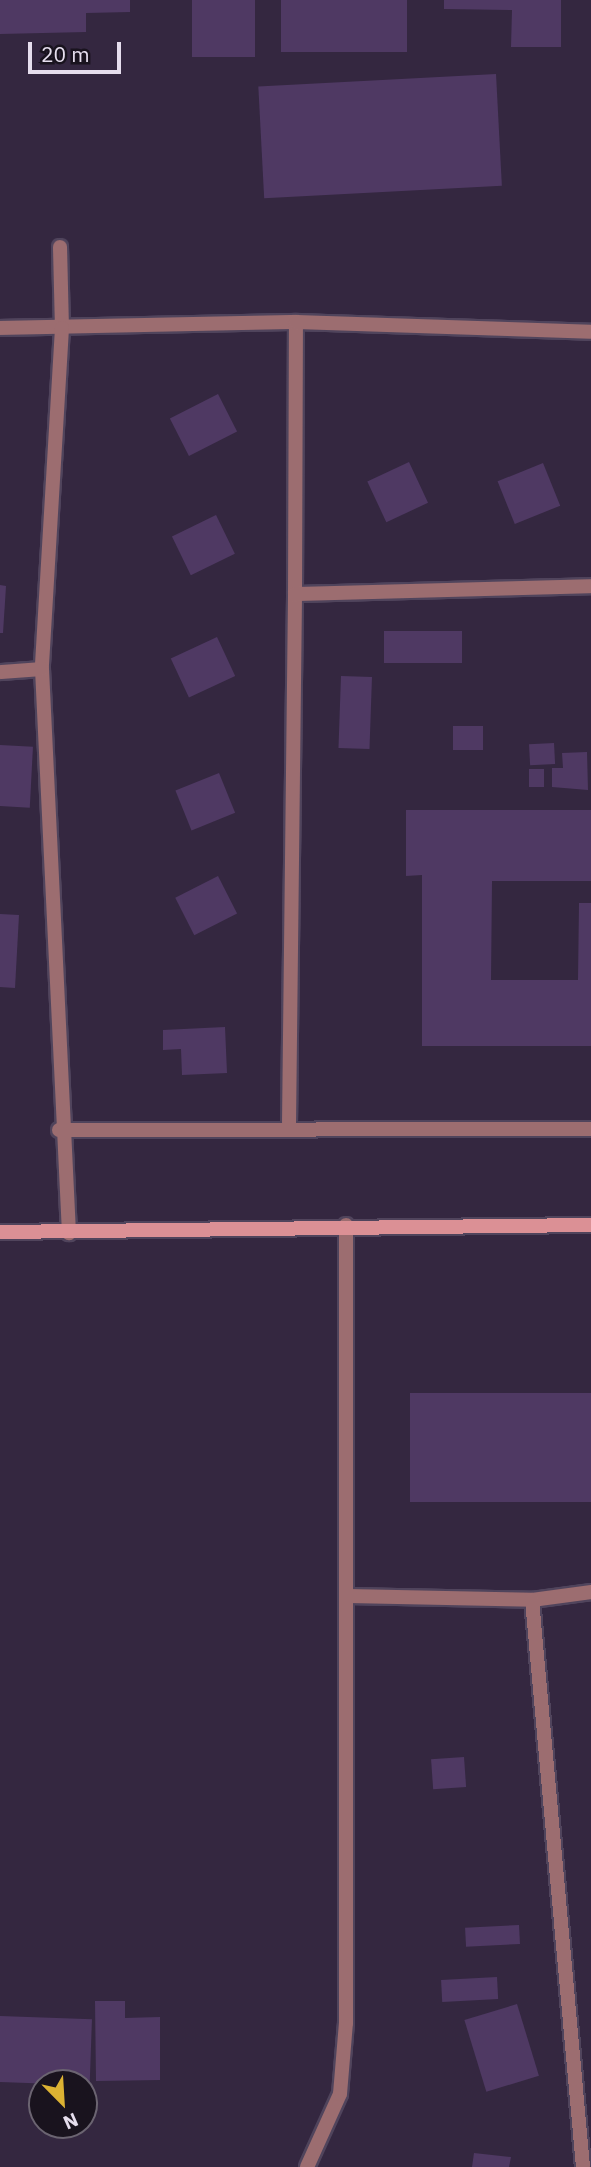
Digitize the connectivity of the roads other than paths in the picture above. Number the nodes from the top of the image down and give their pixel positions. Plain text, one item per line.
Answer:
1 (60, 247) dead end
2 (296, 322) junction
3 (0, 328) edge
4 (62, 328) junction
5 (591, 332) edge
6 (591, 586) edge
7 (295, 594) junction
8 (42, 669) junction
9 (0, 672) edge
10 (289, 1125) junction
11 (591, 1129) edge
12 (59, 1130) junction
13 (346, 1225) junction
14 (591, 1225) edge
15 (0, 1232) edge
16 (69, 1233) junction
17 (591, 1592) edge
18 (348, 1596) junction
19 (532, 1600) junction
20 (307, 2167) edge
21 (583, 2167) edge

1 - 4 street
2 - 4 street
2 - 5 street
2 - 7 street
3 - 4 street
4 - 8 street
6 - 7 street
7 - 10 street
8 - 9 street
8 - 12 street
10 - 11 street
10 - 12 street
12 - 16 street
13 - 14 main road
13 - 16 main road
13 - 18 street
15 - 16 main road
17 - 19 street
18 - 19 street
18 - 20 street
19 - 21 street

